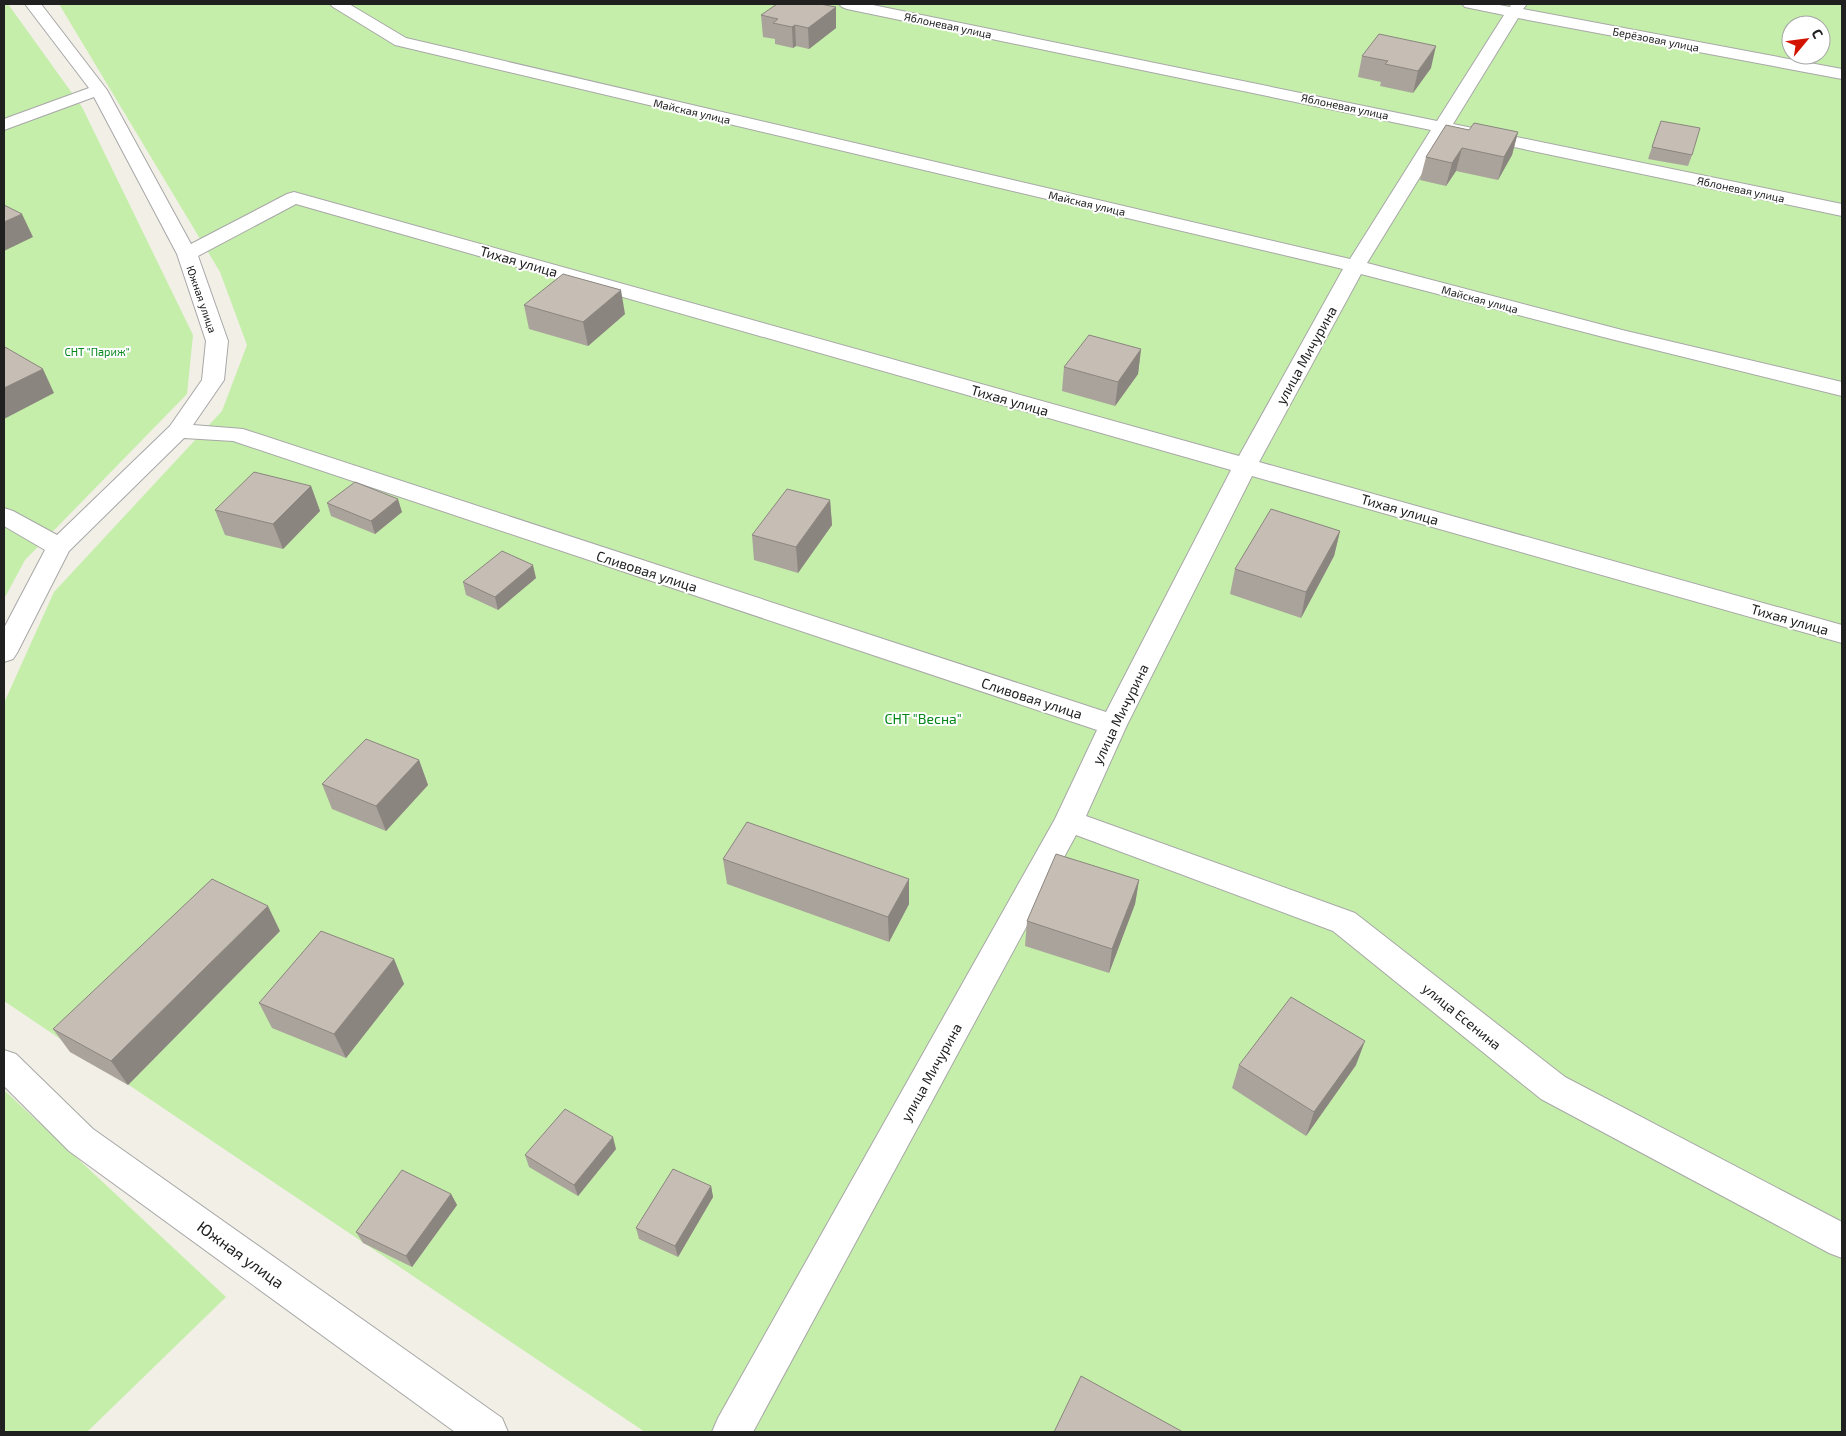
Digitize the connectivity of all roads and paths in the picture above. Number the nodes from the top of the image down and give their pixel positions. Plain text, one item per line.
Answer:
1 (33, 4) edge
2 (338, 4) edge
3 (847, 4) edge
4 (1470, 4) edge
5 (1517, 8) edge
6 (1842, 74) edge
7 (99, 90) junction
8 (4, 125) edge
9 (1444, 127) junction
10 (1842, 210) edge
11 (187, 254) junction
12 (1355, 266) junction
13 (1842, 388) edge
14 (178, 431) junction
15 (1244, 466) junction
16 (4, 516) edge
17 (59, 547) junction
18 (1842, 634) edge
19 (4, 653) edge
20 (1113, 726) junction
21 (1069, 821) junction
22 (4, 1064) edge
23 (1842, 1240) edge
24 (488, 1432) edge
25 (732, 1432) edge

1 - 7 street, Южная улица
2 - 12 street, Майская улица
3 - 9 street, Яблоневая улица
4 - 5 street, Берёзовая улица
5 - 6 street, Берёзовая улица
5 - 9 street, улица Мичурина
7 - 8 street
7 - 11 street, Южная улица
9 - 10 street, Яблоневая улица
9 - 12 street, улица Мичурина
11 - 14 street, Южная улица
11 - 15 street, Тихая улица
12 - 13 street, Майская улица
12 - 15 street, улица Мичурина
14 - 17 street, Южная улица
14 - 20 street, Сливовая улица
15 - 18 street, Тихая улица
15 - 20 street, улица Мичурина
16 - 17 street
17 - 19 street, Южная улица
20 - 21 street, улица Мичурина
21 - 23 street, улица Есенина
21 - 25 street, улица Мичурина
22 - 24 street, Южная улица

